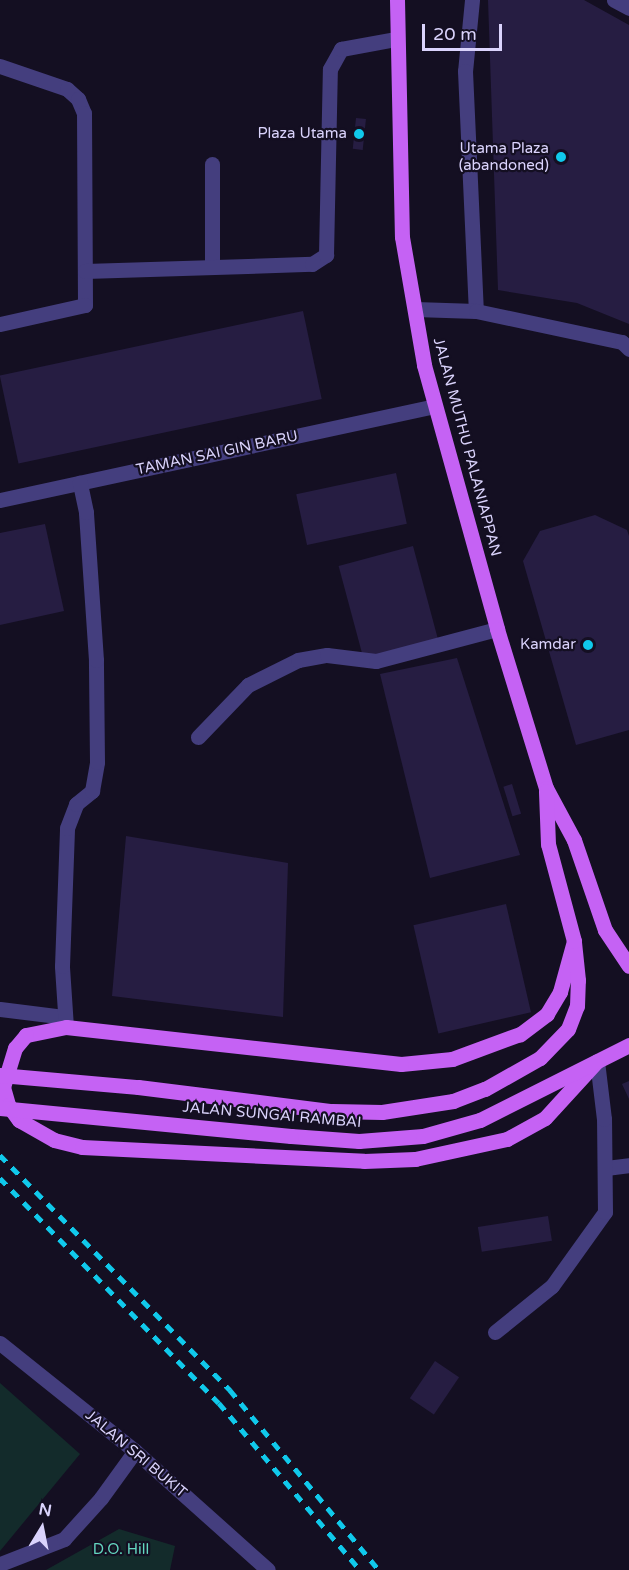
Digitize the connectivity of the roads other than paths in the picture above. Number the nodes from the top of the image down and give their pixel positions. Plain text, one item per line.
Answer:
1 (397, 0) edge
2 (472, 0) edge
3 (614, 0) edge
4 (629, 8) edge
5 (396, 39) junction
6 (0, 66) edge
7 (212, 164) dead end
8 (212, 267) junction
9 (85, 271) junction
10 (415, 309) junction
11 (476, 310) junction
12 (0, 324) edge
13 (629, 349) edge
14 (435, 406) junction
15 (80, 483) junction
16 (0, 500) edge
17 (497, 629) junction
18 (198, 737) dead end
19 (546, 788) junction
20 (574, 942) junction
21 (629, 966) edge
22 (0, 1009) edge
23 (65, 1022) junction
24 (629, 1045) edge
25 (597, 1061) junction
26 (0, 1075) edge
27 (453, 1101) joint
28 (0, 1108) edge
29 (629, 1165) edge
30 (606, 1168) junction
31 (495, 1332) dead end
32 (0, 1343) edge
33 (135, 1451) junction
34 (0, 1563) edge
35 (268, 1570) edge

1 - 5 main road, JALAN MUTHU PALANIAPPAN
2 - 11 street
3 - 4 street
5 - 8 street
5 - 10 main road, JALAN MUTHU PALANIAPPAN
6 - 9 street
7 - 8 street
8 - 9 street
9 - 12 street
10 - 11 street
10 - 14 main road, JALAN MUTHU PALANIAPPAN
11 - 13 street
14 - 15 street, TAMAN SAI GIN BARU
14 - 17 main road, JALAN MUTHU PALANIAPPAN
15 - 16 street, TAMAN SAI GIN BARU
15 - 23 street
17 - 18 street
17 - 19 main road, JALAN MUTHU PALANIAPPAN
19 - 20 main road, JALAN MUTHU PALANIAPPAN
19 - 21 main road, JALAN MUTHU PALANIAPPAN
20 - 23 main road
20 - 27 main road, JALAN MUTHU PALANIAPPAN
22 - 23 street
23 - 25 main road
24 - 25 main road, JALAN SUNGAI RAMBAI
25 - 28 main road, JALAN SUNGAI RAMBAI, bridge
25 - 30 street
26 - 27 main road, JALAN SUNGAI RAMBAI, bridge
29 - 30 street
30 - 31 street
32 - 33 street, JALAN SRI BUKIT
33 - 34 street
33 - 35 street, JALAN SRI BUKIT

